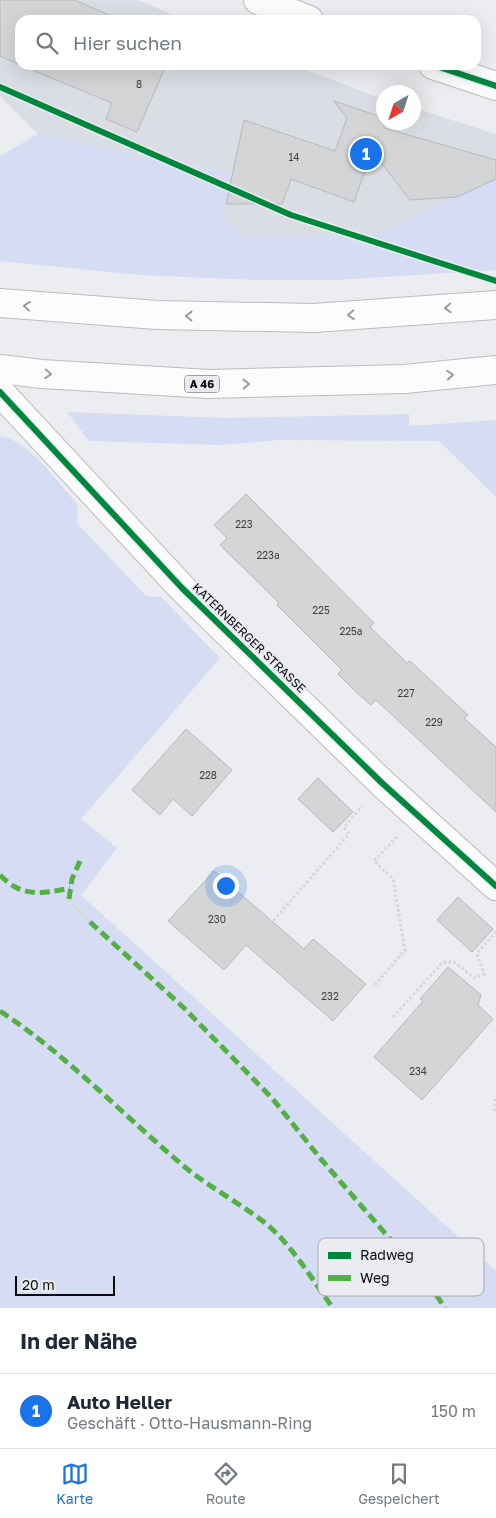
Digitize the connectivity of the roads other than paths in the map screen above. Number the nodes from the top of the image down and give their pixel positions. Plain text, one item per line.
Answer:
1 (258, 0) edge
2 (296, 15) edge
3 (448, 70) edge
4 (496, 86) edge
5 (0, 303) edge
6 (496, 305) edge
7 (0, 369) edge
8 (496, 370) edge
9 (0, 392) edge
10 (496, 886) edge

1 - 2 main road
3 - 4 main road
6 -> 5 main road
7 -> 8 main road, A 46
9 - 10 main road, KATERNBERGER STRASSE

